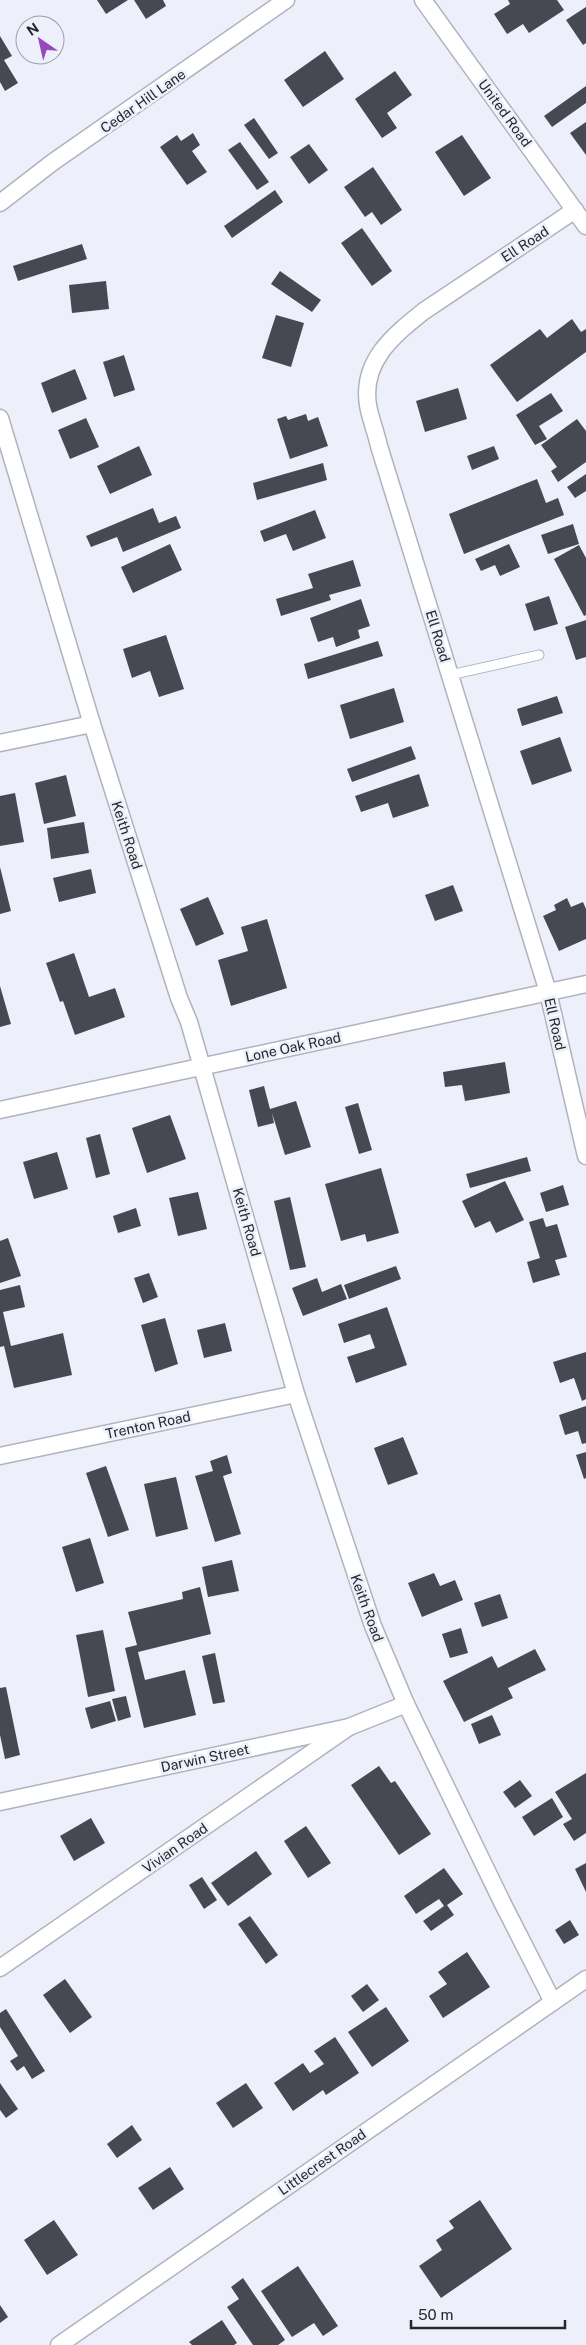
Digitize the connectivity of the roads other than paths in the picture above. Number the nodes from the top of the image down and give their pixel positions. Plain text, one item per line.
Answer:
1 (286, 0) edge
2 (423, 0) edge
3 (0, 203) edge
4 (575, 210) junction
5 (586, 226) edge
6 (0, 418) edge
7 (539, 655) dead end
8 (450, 675) junction
9 (92, 724) junction
10 (0, 743) edge
11 (586, 984) edge
12 (548, 992) junction
13 (202, 1066) junction
14 (0, 1110) edge
15 (586, 1156) edge
16 (296, 1394) junction
17 (0, 1456) edge
18 (406, 1704) junction
19 (350, 1728) junction
20 (0, 1802) edge
21 (0, 1968) edge
22 (586, 1979) edge
23 (553, 2002) junction
24 (59, 2345) edge

1 - 3 street, Cedar Hill Lane
2 - 4 street, United Road
4 - 5 street, United Road
4 - 8 street, Ell Road
6 - 9 street, Keith Road
7 - 8 lane
8 - 12 street, Ell Road
9 - 10 street
9 - 13 street, Keith Road
11 - 12 street, Lone Oak Road
12 - 13 street, Lone Oak Road
12 - 15 street, Ell Road
13 - 14 street, Lone Oak Road
13 - 16 street, Keith Road
16 - 17 street, Trenton Road
16 - 18 street, Keith Road
18 - 19 street, Darwin Street
18 - 23 street, Keith Road
19 - 20 street, Darwin Street
19 - 21 street, Vivian Road
22 - 23 street, Littlecrest Road
23 - 24 street, Littlecrest Road

